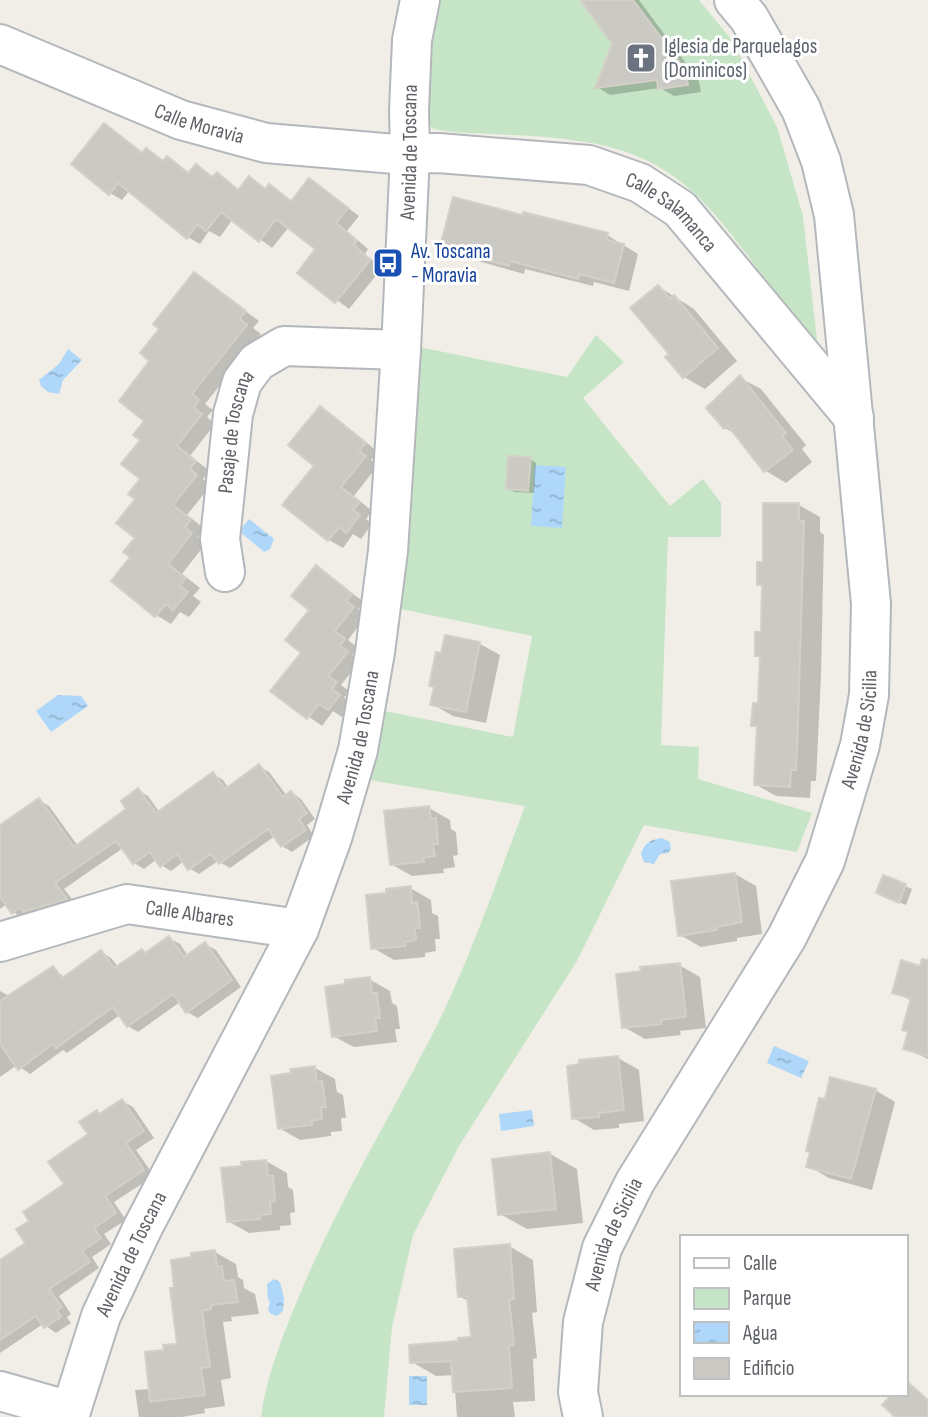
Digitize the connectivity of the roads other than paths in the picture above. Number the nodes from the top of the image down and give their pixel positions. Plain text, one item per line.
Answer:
1 (420, 0) edge
2 (734, 0) edge
3 (6, 46) edge
4 (410, 154) junction
5 (401, 350) junction
6 (853, 418) junction
7 (225, 572) dead end
8 (299, 929) junction
9 (0, 942) edge
10 (0, 1391) edge
11 (69, 1414) edge
12 (583, 1417) edge

1 - 4 street, Avenida de Toscana
2 - 6 street, Avenida de Sicilia
3 - 4 street, Calle Moravia
4 - 5 street, Avenida de Toscana
4 - 6 street, Calle Salamanca
5 - 7 street, Pasaje de Toscana
5 - 8 street, Avenida de Toscana
6 - 12 street, Avenida de Sicilia
8 - 9 street, Calle Albares
8 - 11 street, Avenida de Toscana
10 - 11 street

